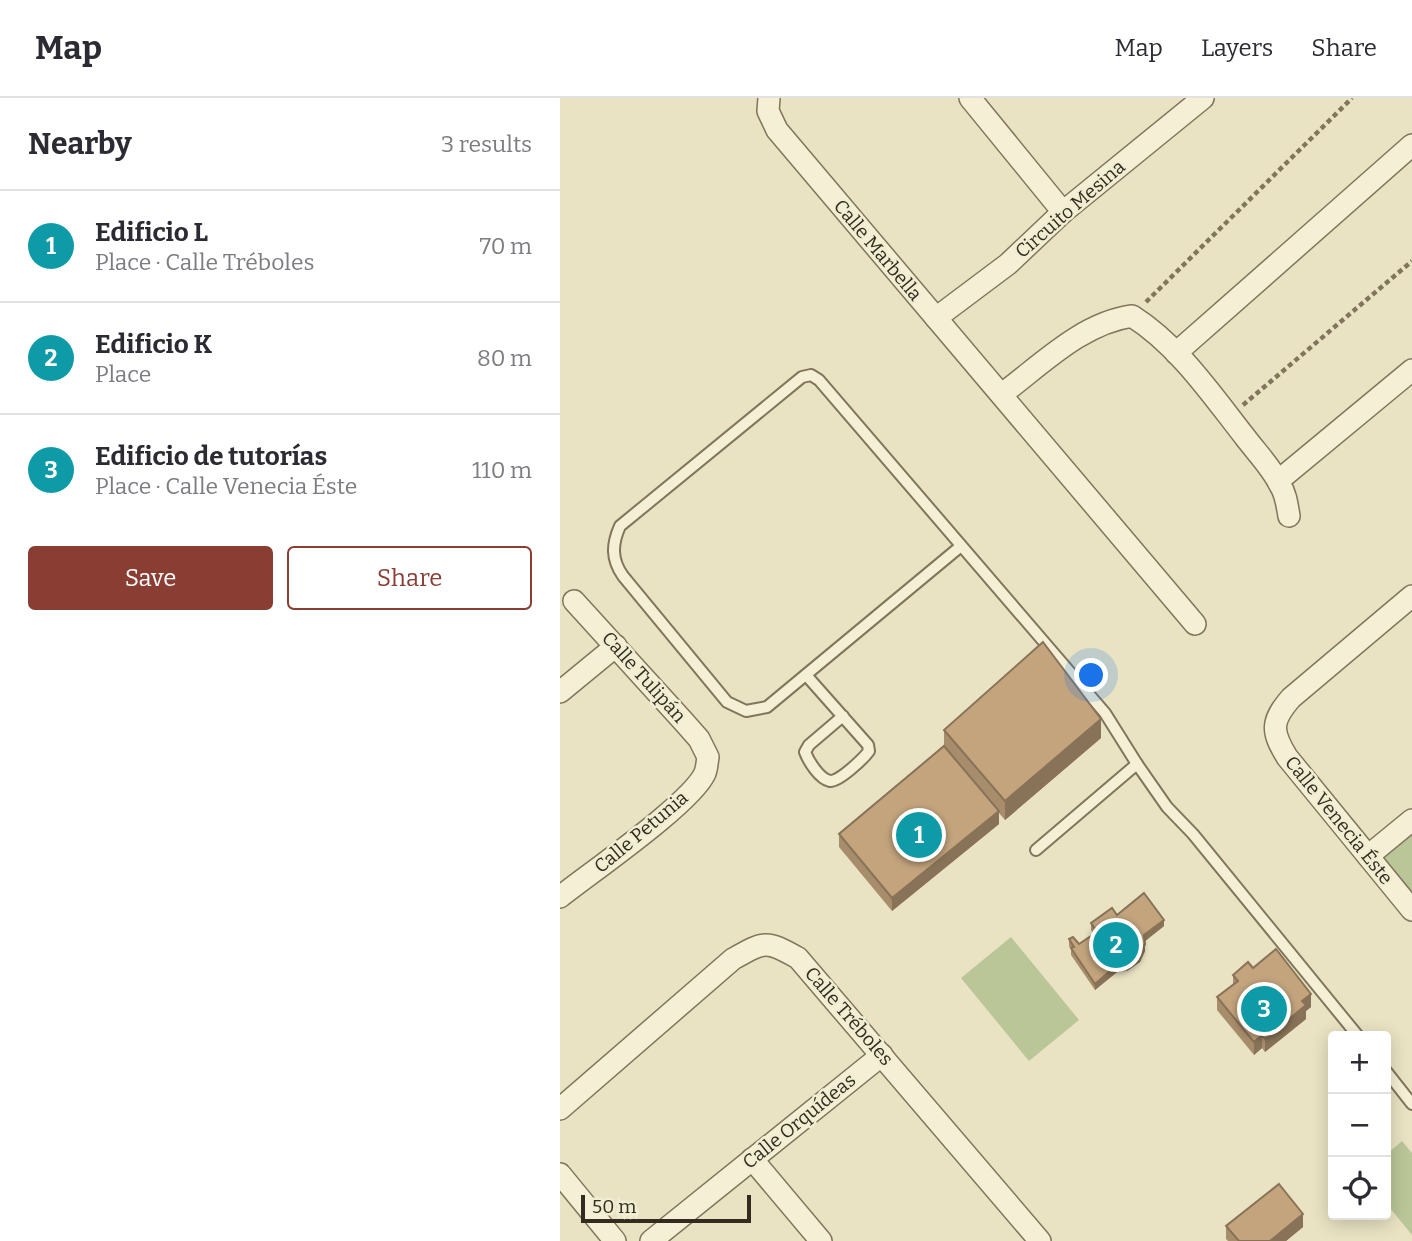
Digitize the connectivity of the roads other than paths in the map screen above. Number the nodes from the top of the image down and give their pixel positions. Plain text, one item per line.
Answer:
1 (769, 98) edge
2 (970, 98) edge
3 (1197, 100) edge
4 (1412, 145) edge
5 (1063, 212) junction
6 (936, 318) junction
7 (1176, 352) junction
8 (1412, 370) edge
9 (1002, 394) junction
10 (1278, 481) junction
11 (1289, 516) dead end
12 (961, 546) junction
13 (1412, 596) edge
14 (574, 601) dead end
15 (1195, 624) dead end
16 (616, 646) junction
17 (806, 675) junction
18 (560, 692) edge
19 (844, 716) junction
20 (708, 757) joint
21 (1137, 764) junction
22 (1412, 820) edge
23 (1036, 850) dead end
24 (1368, 856) junction
25 (560, 897) edge
26 (1412, 910) edge
27 (1354, 1031) edge
28 (882, 1055) junction
29 (1391, 1077) edge
30 (1412, 1104) edge
31 (560, 1108) edge
32 (752, 1159) junction
33 (560, 1174) edge
34 (615, 1241) edge
35 (651, 1241) edge
36 (821, 1241) edge
37 (1040, 1241) edge

1 - 6 street, Calle Marbella
2 - 5 street
3 - 5 street, Circuito Mesina
4 - 7 street
5 - 6 street, Circuito Mesina
6 - 9 street, Calle Marbella
7 - 9 street
7 - 10 street
8 - 10 street
9 - 15 street, Calle Marbella
10 - 11 street
12 - 17 lane
12 - 17 lane
12 - 21 lane
13 - 24 street, Calle Venecia Éste
14 - 16 street, Calle Tulipán
16 - 18 street
16 - 20 street, Calle Tulipán
17 - 19 lane
19 - 19 lane
20 - 25 street, Calle Petunia
21 - 23 lane
21 - 27 lane
22 - 24 street
24 - 26 street, Calle Venecia Éste
28 - 31 street, Calle Tréboles
28 - 32 street, Calle Orquídeas
28 - 37 street, Calle Tréboles
29 - 30 lane
32 - 35 street, Calle Orquídeas
32 - 36 street
33 - 34 street

